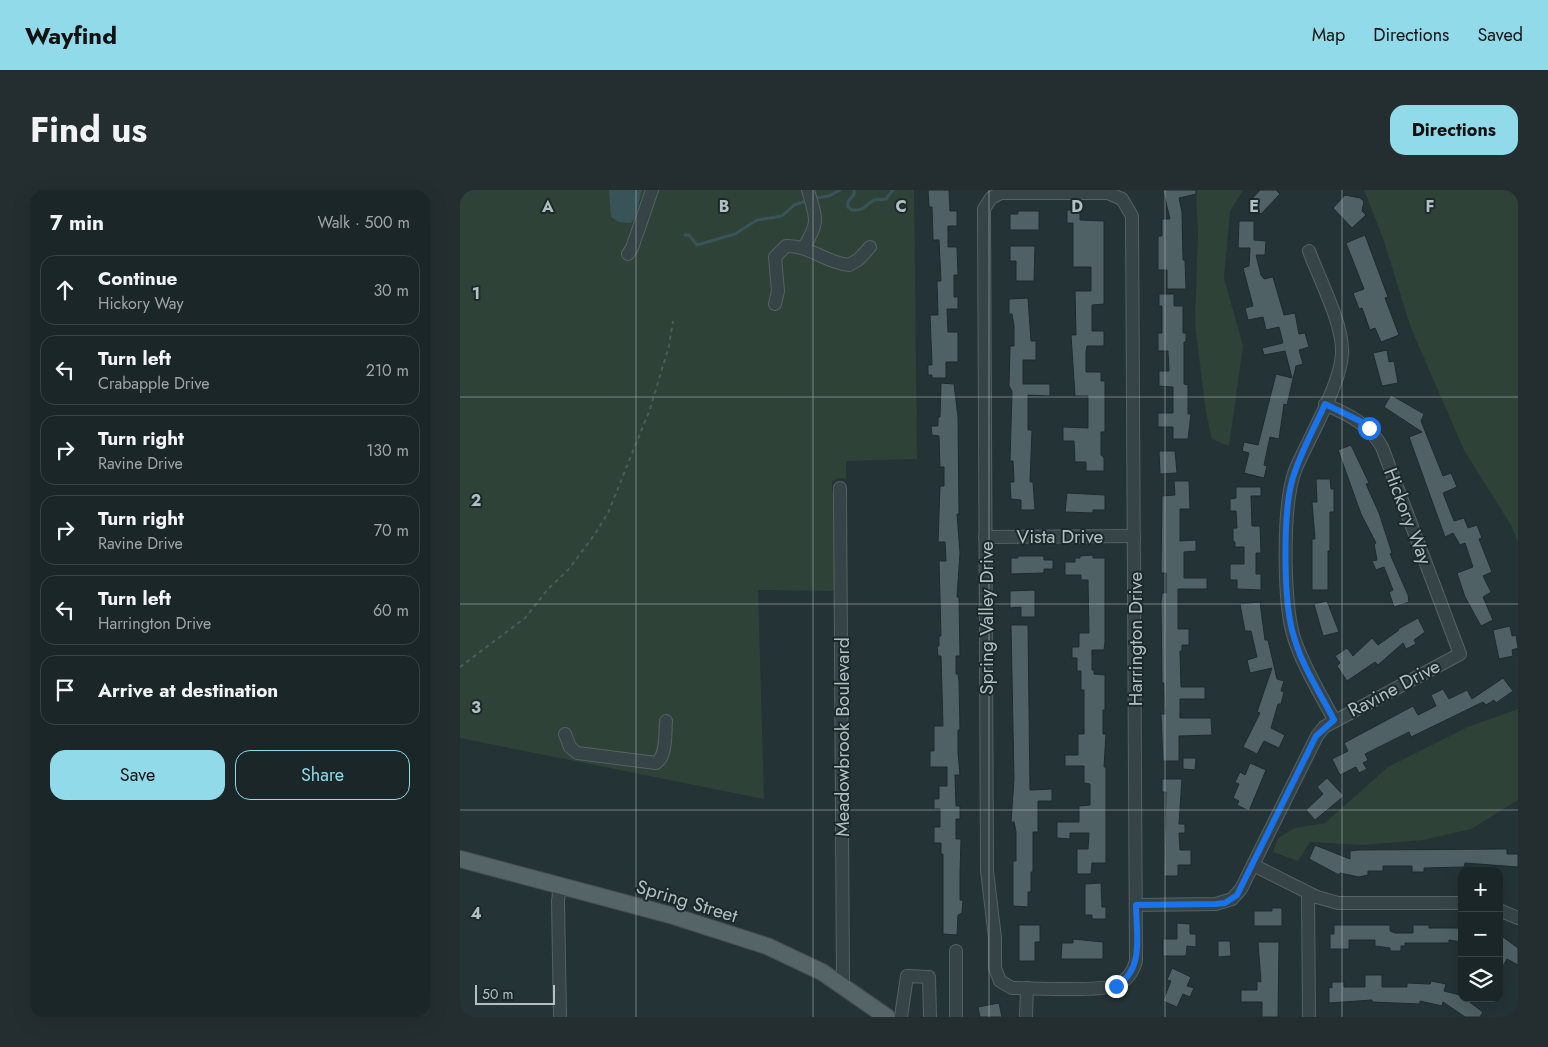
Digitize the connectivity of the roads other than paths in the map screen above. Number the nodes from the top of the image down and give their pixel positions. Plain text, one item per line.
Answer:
1 (652, 190) edge
2 (808, 191) edge
3 (991, 198) joint
4 (804, 247) junction
5 (870, 247) dead end
6 (1309, 251) dead end
7 (628, 254) dead end
8 (775, 304) dead end
9 (1325, 404) junction
10 (840, 488) dead end
11 (1134, 536) junction
12 (986, 537) junction
13 (1460, 654) joint
14 (1334, 720) junction
15 (666, 721) dead end
16 (565, 734) dead end
17 (460, 859) edge
18 (1253, 865) junction
19 (560, 885) junction
20 (1308, 893) junction
21 (1458, 903) edge
22 (1136, 905) junction
23 (1503, 912) edge
24 (1518, 918) edge
25 (956, 951) dead end
26 (843, 986) junction
27 (1027, 988) junction
28 (560, 1017) edge
29 (887, 1017) edge
30 (901, 1017) edge
31 (930, 1017) edge
32 (956, 1017) edge
33 (1026, 1017) edge
34 (1309, 1017) edge

1 - 7 street
2 - 4 street
3 - 11 street, Harrington Drive
3 - 12 street, Spring Valley Drive
4 - 5 street
4 - 8 street
6 - 9 street
9 - 13 street, Hickory Way
9 - 14 street
10 - 26 street, Meadowbrook Boulevard
11 - 12 street, Vista Drive
11 - 22 street, Harrington Drive
12 - 27 street, Spring Valley Drive
13 - 14 street, Ravine Drive
14 - 18 street, Ravine Drive
15 - 16 street
17 - 19 main road, Spring Street
18 - 20 street
18 - 22 street, Ravine Drive
19 - 26 main road, Spring Street
19 - 28 street
20 - 21 street
20 - 34 street
22 - 27 street, Harrington Drive
23 - 24 street
25 - 32 street
26 - 29 main road, Spring Street
27 - 33 street
30 - 31 street

